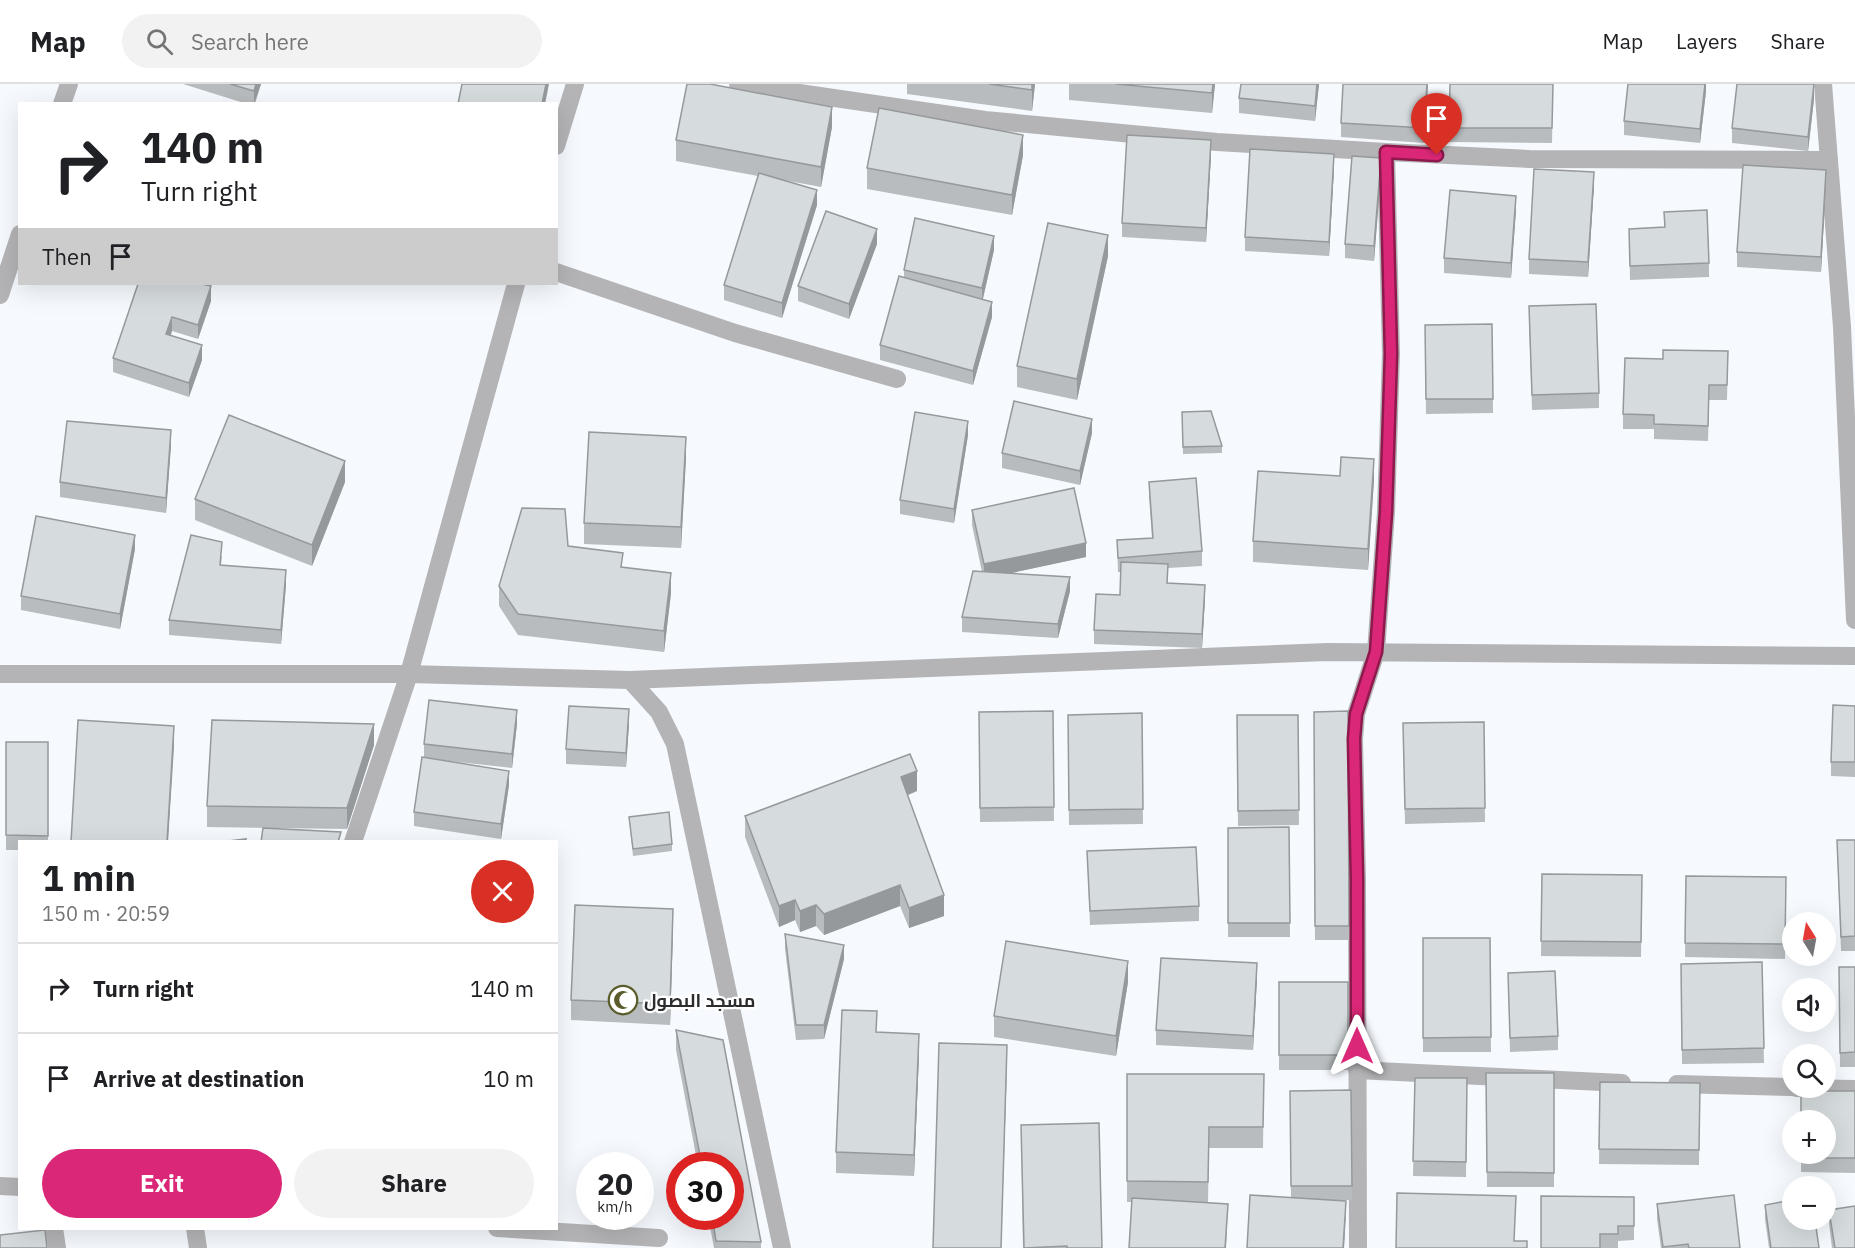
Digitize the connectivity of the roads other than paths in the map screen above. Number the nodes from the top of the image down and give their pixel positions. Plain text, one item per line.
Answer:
1 (69, 84) edge
2 (575, 84) edge
3 (738, 84) edge
4 (1823, 84) edge
5 (63, 102) edge
6 (558, 139) edge
7 (1386, 152) junction
8 (1829, 160) junction
9 (18, 240) edge
10 (558, 273) edge
11 (516, 285) edge
12 (1, 288) edge
13 (897, 379) dead end
14 (1855, 620) edge
15 (1376, 652) junction
16 (1855, 656) edge
17 (409, 674) junction
18 (0, 675) edge
19 (630, 680) junction
20 (354, 840) edge
21 (1357, 1070) junction
22 (1639, 1083) edge
23 (1662, 1084) edge
24 (1782, 1087) edge
25 (1836, 1088) edge
26 (1855, 1089) edge
27 (0, 1186) edge
28 (18, 1187) edge
29 (54, 1230) edge
30 (195, 1230) edge
31 (529, 1230) edge
32 (659, 1238) dead end
33 (57, 1248) edge
34 (198, 1248) edge
35 (782, 1248) edge
36 (1358, 1248) edge

1 - 5 street
2 - 6 street
3 - 7 street
4 - 8 street
7 - 8 street
7 - 15 street
8 - 14 street
9 - 12 street
10 - 13 street
11 - 17 street
15 - 16 street
15 - 19 street
15 - 21 street
17 - 18 street
17 - 19 street
17 - 20 street
19 - 35 street
21 - 22 street
21 - 36 street
23 - 24 street
25 - 26 street
27 - 28 street
29 - 33 street
30 - 34 street
31 - 32 street

